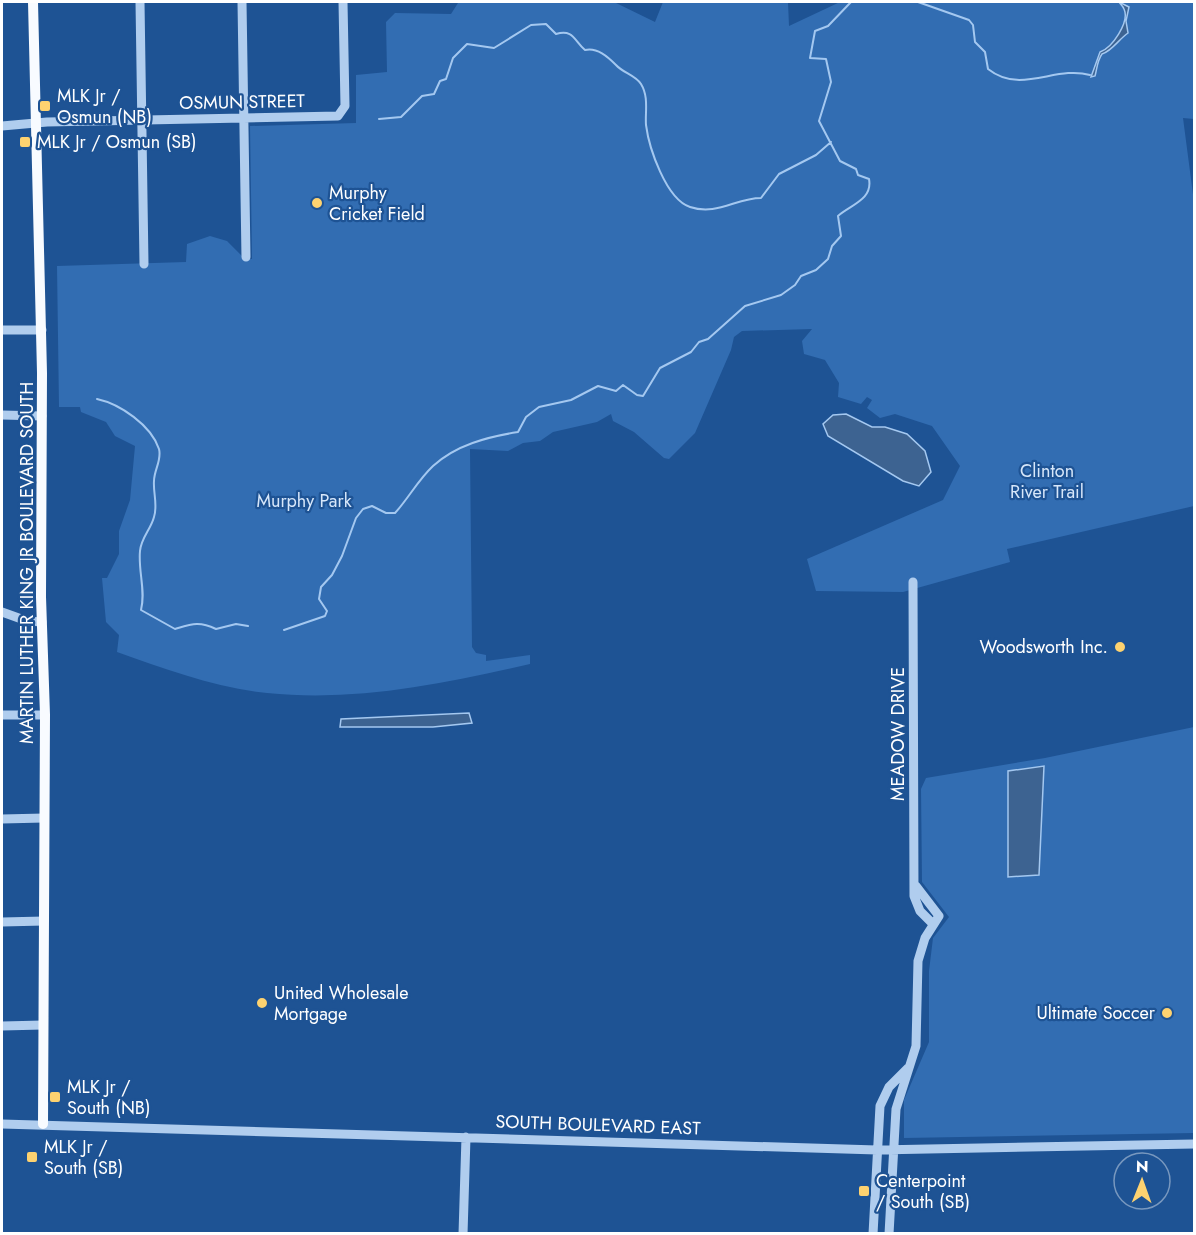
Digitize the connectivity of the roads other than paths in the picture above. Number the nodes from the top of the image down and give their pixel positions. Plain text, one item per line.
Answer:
1 (33, 2) edge
2 (140, 2) edge
3 (242, 2) edge
4 (343, 2) edge
5 (243, 118) junction
6 (141, 120) junction
7 (36, 124) junction
8 (2, 126) edge
9 (246, 257) dead end
10 (144, 264) dead end
11 (2, 330) edge
12 (42, 330) junction
13 (2, 415) edge
14 (42, 416) junction
15 (913, 582) dead end
16 (2, 612) edge
17 (42, 622) junction
18 (2, 715) edge
19 (45, 715) junction
20 (44, 818) junction
21 (2, 819) edge
22 (44, 921) junction
23 (2, 922) edge
24 (43, 1025) junction
25 (2, 1026) edge
26 (909, 1068) junction
27 (880, 1106) junction
28 (896, 1109) junction
29 (2, 1124) edge
30 (43, 1124) junction
31 (466, 1137) junction
32 (1194, 1144) edge
33 (892, 1149) junction
34 (877, 1150) junction
35 (874, 1199) junction
36 (890, 1200) junction
37 (463, 1233) edge
38 (873, 1233) edge
39 (889, 1233) edge

1 - 7 main road, MARTIN LUTHER KING JR BOULEVARD SOUTH
2 - 6 street
3 - 5 street
4 - 5 street, OSMUN STREET
5 - 6 street, OSMUN STREET
5 - 9 street
6 - 7 street, OSMUN STREET
6 - 10 street
7 - 8 street, OSMUN STREET
7 - 12 main road, MARTIN LUTHER KING JR BOULEVARD SOUTH
11 - 12 street
12 - 14 main road, MARTIN LUTHER KING JR BOULEVARD SOUTH
13 - 14 street
14 - 17 main road, MARTIN LUTHER KING JR BOULEVARD SOUTH
15 - 26 street, MEADOW DRIVE
16 - 17 street
17 - 19 main road, MARTIN LUTHER KING JR BOULEVARD SOUTH
18 - 19 street
19 - 20 main road, MARTIN LUTHER KING JR BOULEVARD SOUTH
20 - 21 street
20 - 22 main road, MARTIN LUTHER KING JR BOULEVARD SOUTH
22 - 23 street
22 - 24 main road, MARTIN LUTHER KING JR BOULEVARD SOUTH
24 - 25 street
24 - 30 main road, MARTIN LUTHER KING JR BOULEVARD SOUTH
26 - 27 street
26 - 28 street
27 - 28 street
27 - 34 street
28 - 33 street
29 - 30 street, SOUTH BOULEVARD EAST
30 - 31 street, SOUTH BOULEVARD EAST
31 - 34 street, SOUTH BOULEVARD EAST
31 - 37 street
32 - 33 street, SOUTH BOULEVARD EAST
33 - 34 street, SOUTH BOULEVARD EAST
33 - 36 street
34 - 35 street
35 - 36 street
35 - 38 street
36 - 39 street

